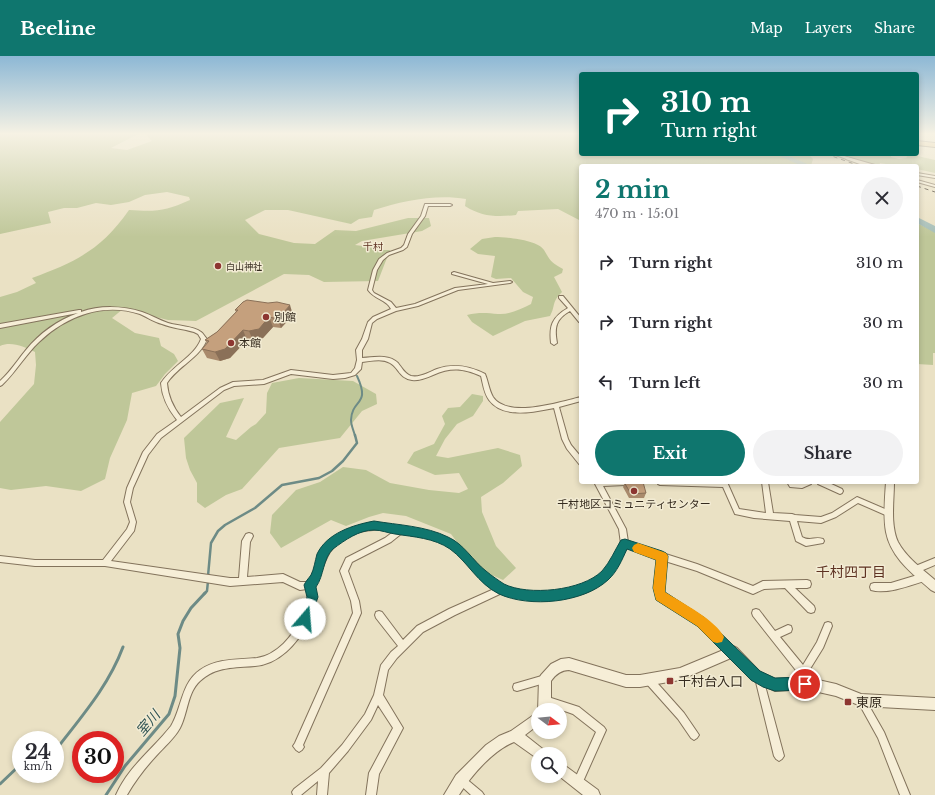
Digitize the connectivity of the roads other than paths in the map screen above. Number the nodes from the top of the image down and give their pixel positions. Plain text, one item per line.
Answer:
1 (919, 174) edge
2 (935, 177) edge
3 (919, 182) edge
4 (935, 186) edge
5 (450, 205) dead end
6 (454, 272) dead end
7 (510, 282) dead end
8 (492, 283) junction
9 (561, 297) dead end
10 (90, 309) junction
11 (570, 309) junction
12 (394, 310) junction
13 (579, 319) edge
14 (0, 326) edge
15 (554, 343) dead end
16 (360, 360) junction
17 (0, 384) edge
18 (579, 399) edge
19 (556, 405) junction
20 (180, 420) junction
21 (579, 459) edge
22 (599, 484) edge
23 (724, 484) edge
24 (765, 484) edge
25 (791, 484) edge
26 (804, 484) edge
27 (824, 484) edge
28 (890, 484) edge
29 (840, 491) dead end
30 (890, 514) junction
31 (770, 515) junction
32 (792, 517) junction
33 (401, 530) junction
34 (249, 536) dead end
35 (625, 544) junction
36 (817, 544) dead end
37 (662, 556) junction
38 (0, 559) edge
39 (935, 561) edge
40 (105, 563) junction
41 (916, 569) junction
42 (924, 576) junction
43 (243, 581) junction
44 (786, 584) junction
45 (807, 584) dead end
46 (310, 585) junction
47 (874, 587) dead end
48 (935, 587) edge
49 (502, 589) junction
50 (811, 609) dead end
51 (756, 613) dead end
52 (379, 615) dead end
53 (828, 626) dead end
54 (788, 629) dead end
55 (774, 636) junction
56 (402, 646) junction
57 (734, 652) junction
58 (759, 678) junction
59 (545, 679) junction
60 (648, 679) junction
61 (807, 680) junction
62 (517, 687) dead end
63 (378, 696) junction
64 (861, 700) junction
65 (544, 703) edge
66 (935, 704) edge
67 (567, 709) edge
68 (531, 723) edge
69 (515, 735) junction
70 (694, 735) dead end
71 (299, 747) dead end
72 (531, 747) edge
73 (779, 756) dead end
74 (324, 771) junction
75 (567, 774) edge
76 (462, 780) junction
77 (578, 783) junction
78 (297, 792) dead end
79 (121, 795) edge
80 (322, 795) edge
81 (371, 795) edge
82 (451, 795) edge
83 (479, 795) edge
84 (593, 795) edge
85 (905, 795) edge

1 - 2 street
3 - 4 street
5 - 12 street
6 - 8 street
7 - 8 street
8 - 12 street
9 - 11 street
10 - 14 street
10 - 17 street
10 - 20 street
11 - 13 street
11 - 15 street
12 - 16 street
16 - 19 street
16 - 20 street
18 - 19 street
19 - 21 street
20 - 40 street
22 - 35 street
23 - 31 street
24 - 31 street
25 - 26 street
27 - 29 street
28 - 30 street
30 - 32 street
30 - 41 street
31 - 32 street
32 - 36 street
33 - 46 street
33 - 49 street
33 - 71 street
34 - 43 street
35 - 37 street
35 - 49 street
37 - 44 street
37 - 57 street
38 - 40 street
39 - 41 street
40 - 43 street
41 - 42 street
42 - 47 street
42 - 48 street
43 - 46 street
44 - 45 street
44 - 50 street
46 - 79 street
49 - 56 street
51 - 55 street
52 - 56 street
53 - 61 street
54 - 55 street
55 - 61 street
56 - 63 street
57 - 58 street
57 - 60 street
58 - 61 street
58 - 73 street
59 - 60 street
59 - 62 street
59 - 65 street
60 - 70 street
61 - 64 street
63 - 74 street
63 - 81 street
64 - 66 street
64 - 85 street
67 - 77 street
68 - 69 street
69 - 72 street
69 - 76 street
74 - 78 street
74 - 80 street
75 - 77 street
76 - 82 street
76 - 83 street
77 - 84 street

